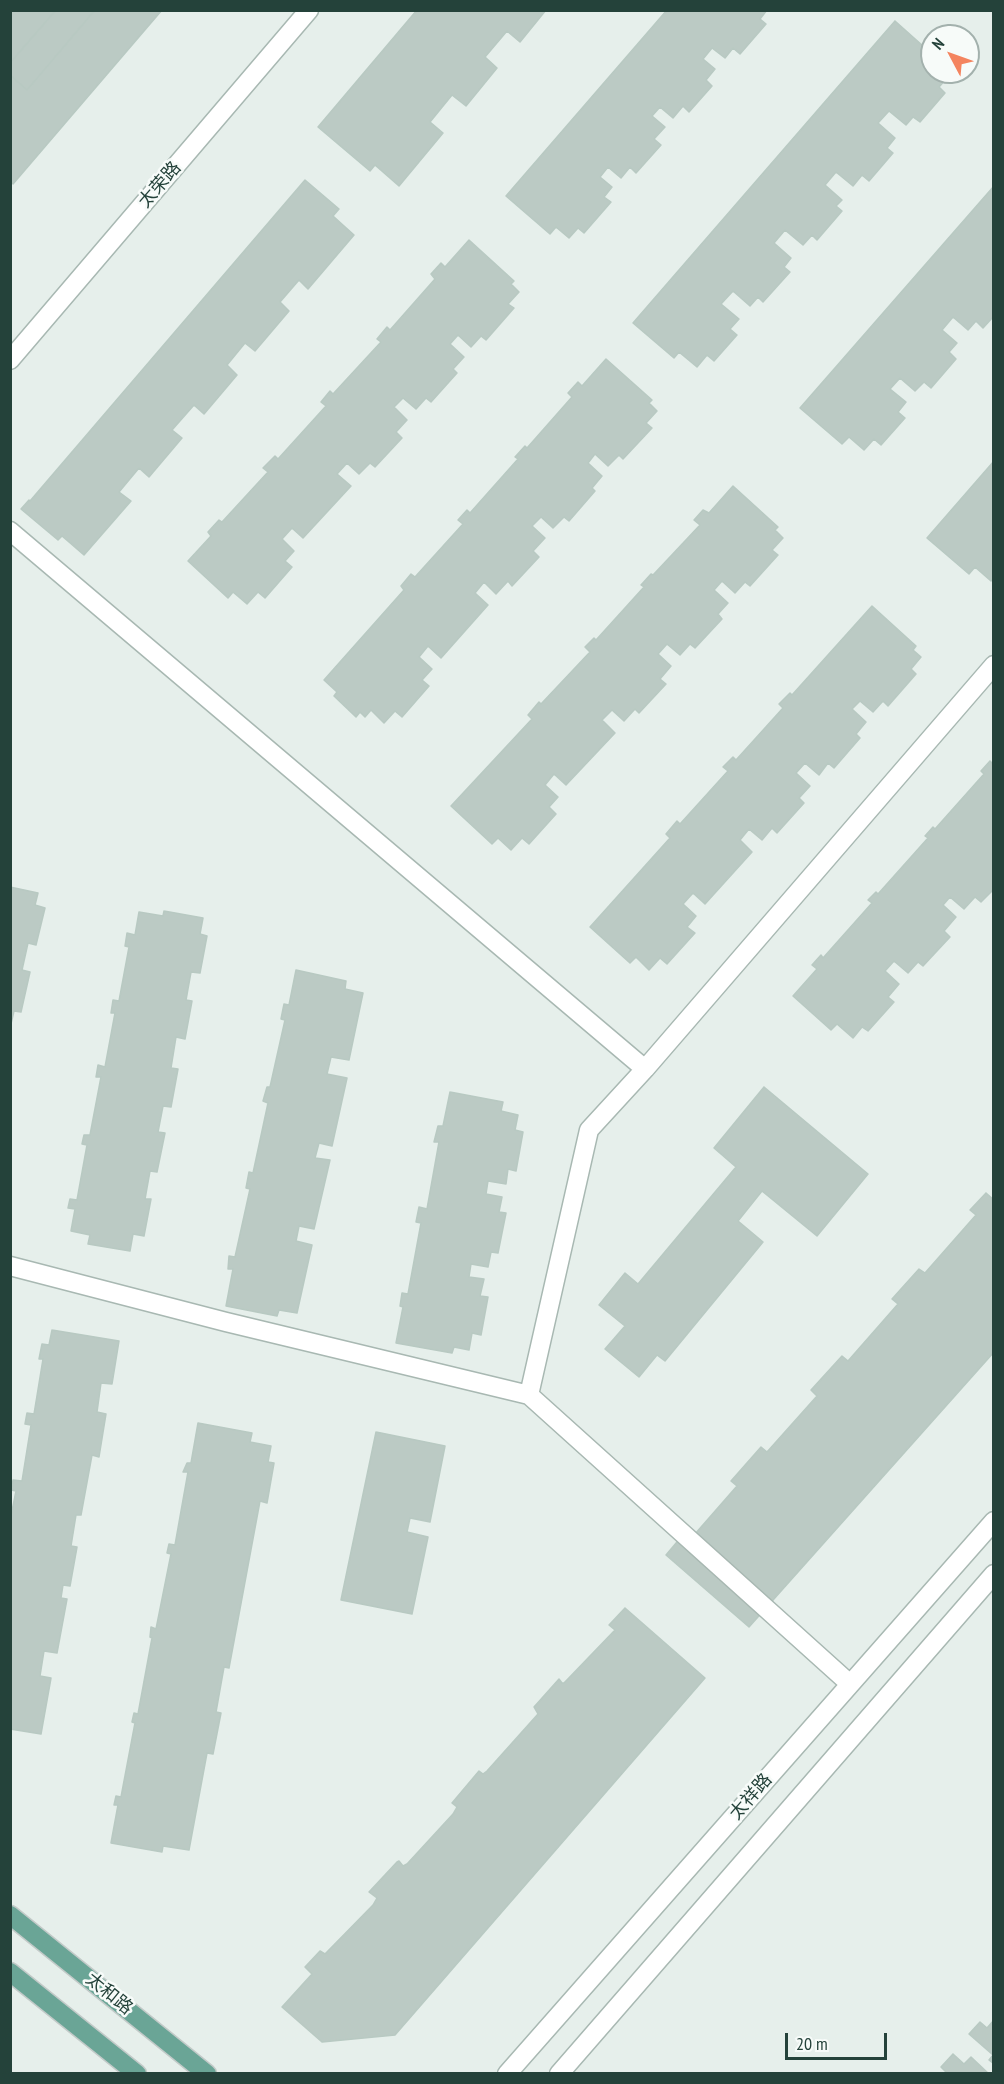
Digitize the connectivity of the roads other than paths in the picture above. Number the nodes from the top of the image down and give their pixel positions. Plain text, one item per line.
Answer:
1 (309, 10) edge
2 (10, 360) edge
3 (10, 531) edge
4 (993, 665) edge
5 (645, 1069) junction
6 (10, 1266) edge
7 (529, 1395) junction
8 (993, 1521) edge
9 (993, 1574) edge
10 (850, 1684) junction
11 (10, 1915) edge
12 (10, 1972) edge
13 (137, 2073) edge
14 (207, 2073) edge
15 (507, 2073) edge
16 (558, 2073) edge

1 - 2 street, 太荣路
3 - 5 street
4 - 5 street
5 - 7 street
6 - 7 street
7 - 10 street
8 - 10 street, 太祥路
9 - 16 street, 太祥路
10 - 15 street, 太祥路
11 - 14 main road, 太和路
12 - 13 main road

